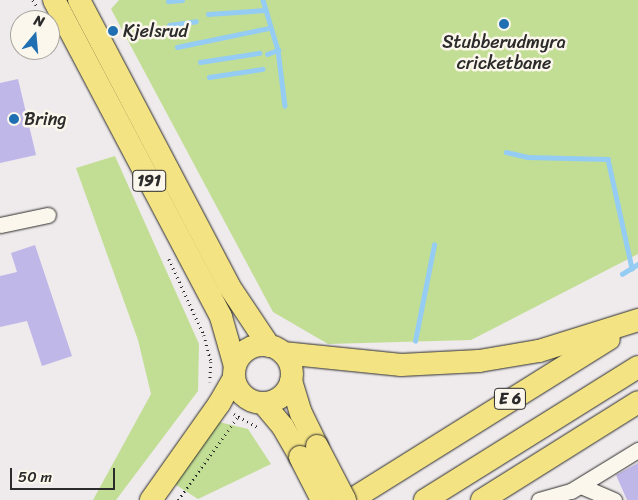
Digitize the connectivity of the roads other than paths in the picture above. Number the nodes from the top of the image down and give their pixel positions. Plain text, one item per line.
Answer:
1 (54, 0) edge
2 (79, 0) edge
3 (48, 215) dead end
4 (0, 225) edge
5 (638, 320) edge
6 (276, 349) junction
7 (638, 367) edge
8 (234, 372) junction
9 (291, 381) junction
10 (638, 402) edge
11 (263, 403) junction
12 (638, 450) edge
13 (309, 452) junction
14 (383, 480) junction
15 (580, 486) junction
16 (150, 500) edge
17 (321, 500) edge
18 (345, 500) edge
19 (351, 500) edge
20 (425, 500) edge
21 (482, 500) edge
22 (539, 500) edge
23 (614, 500) edge

1 - 8 highway, 191
2 - 6 highway, 191
3 - 4 lane
5 - 6 highway
5 - 14 highway, E 6
6 - 8 highway
6 - 9 highway, 191
7 - 20 highway, E 6
8 - 11 highway, 191
8 - 16 highway
9 - 11 highway
9 - 13 highway, 191
10 - 21 highway
11 - 13 highway, 191
12 - 15 lane
13 - 17 highway, 191, bridge
13 - 18 highway, 191, bridge
14 - 17 lane
14 - 19 highway, E 6
15 - 22 lane
15 - 23 lane

